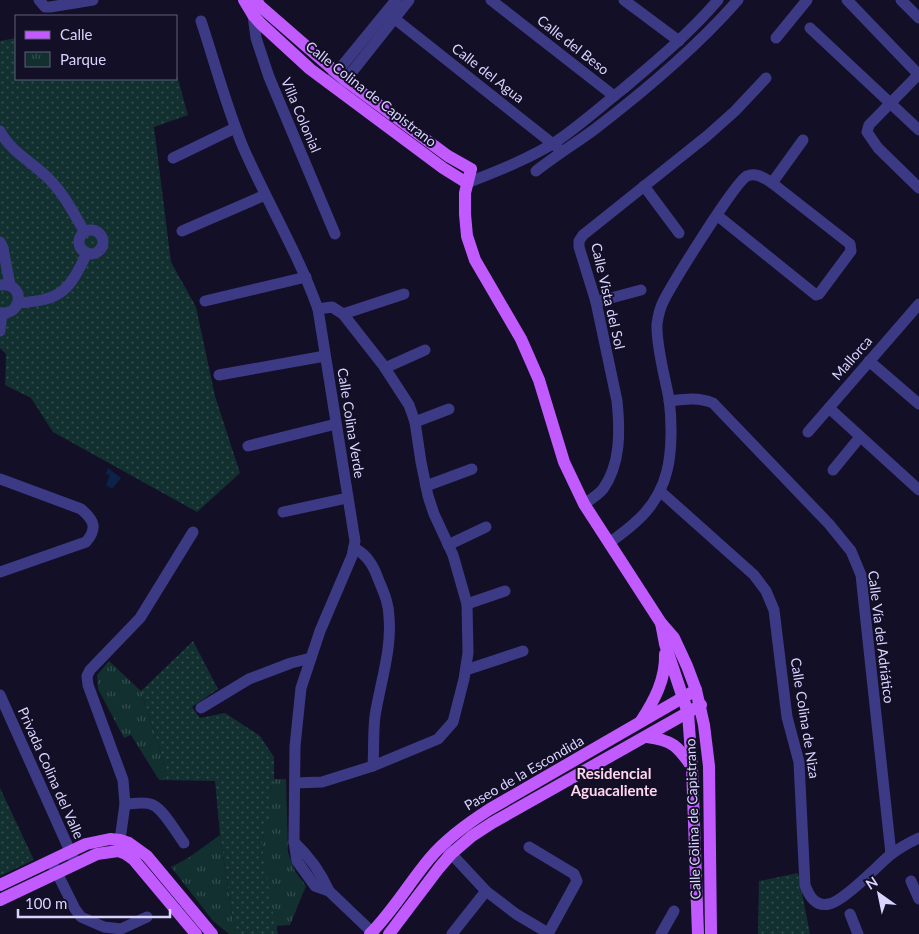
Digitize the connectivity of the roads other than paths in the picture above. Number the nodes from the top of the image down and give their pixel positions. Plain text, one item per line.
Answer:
1 (94, 0) edge
2 (244, 0) edge
3 (396, 0) edge
4 (409, 0) edge
5 (491, 0) edge
6 (624, 0) edge
7 (718, 0) edge
8 (738, 0) edge
9 (807, 0) edge
10 (847, 0) edge
11 (901, 0) edge
12 (42, 3) edge
13 (256, 7) edge
14 (919, 18) edge
15 (395, 19) junction
16 (201, 21) dead end
17 (810, 28) dead end
18 (776, 38) dead end
19 (679, 40) junction
20 (919, 74) edge
21 (766, 78) dead end
22 (337, 81) junction
23 (614, 96) junction
24 (890, 103) junction
25 (236, 128) junction
26 (919, 130) edge
27 (0, 131) edge
28 (804, 140) dead end
29 (553, 143) junction
30 (562, 152) junction
31 (173, 158) dead end
32 (471, 169) junction
33 (536, 171) dead end
34 (483, 177) junction
35 (467, 183) junction
36 (772, 183) junction
37 (644, 186) junction
38 (919, 188) edge
39 (265, 194) junction
40 (718, 216) junction
41 (182, 231) dead end
42 (84, 232) junction
43 (679, 233) dead end
44 (335, 234) dead end
45 (0, 242) edge
46 (87, 253) junction
47 (306, 277) junction
48 (5, 285) edge
49 (641, 290) dead end
50 (404, 294) dead end
51 (205, 301) dead end
52 (596, 302) junction
53 (18, 303) junction
54 (919, 304) edge
55 (318, 309) junction
56 (1, 313) edge
57 (343, 314) junction
58 (0, 331) edge
59 (425, 350) dead end
60 (325, 356) junction
61 (868, 361) junction
62 (385, 368) junction
63 (220, 375) dead end
64 (917, 398) edge
65 (669, 401) junction
66 (829, 408) junction
67 (449, 409) dead end
68 (416, 422) junction
69 (336, 424) junction
70 (808, 432) dead end
71 (860, 437) junction
72 (248, 446) dead end
73 (472, 469) dead end
74 (833, 470) dead end
75 (0, 479) edge
76 (426, 486) junction
77 (918, 486) edge
78 (661, 492) junction
79 (347, 498) junction
80 (584, 504) junction
81 (283, 512) dead end
82 (486, 528) dead end
83 (193, 532) dead end
84 (609, 543) junction
85 (448, 545) junction
86 (354, 548) junction
87 (0, 572) edge
88 (505, 591) dead end
89 (467, 604) junction
90 (661, 623) junction
91 (665, 644) junction
92 (523, 651) dead end
93 (310, 658) junction
94 (466, 670) junction
95 (696, 690) junction
96 (0, 695) edge
97 (684, 698) junction
98 (701, 705) junction
99 (201, 708) dead end
100 (688, 713) junction
101 (640, 724) junction
102 (647, 737) junction
103 (373, 766) junction
104 (692, 768) junction
105 (294, 783) junction
106 (125, 804) junction
107 (919, 838) edge
108 (184, 843) dead end
109 (119, 846) junction
110 (529, 847) dead end
111 (447, 849) junction
112 (891, 854) junction
113 (72, 857) junction
114 (54, 866) junction
115 (911, 880) dead end
116 (0, 886) edge
117 (486, 891) junction
118 (919, 899) edge
119 (0, 900) edge
120 (674, 911) dead end
121 (850, 914) dead end
122 (147, 917) dead end
123 (372, 933) edge
124 (196, 934) edge
125 (212, 934) edge
126 (389, 934) edge
127 (452, 934) edge
128 (548, 934) edge
129 (661, 934) edge
130 (698, 934) edge
131 (711, 934) edge
132 (858, 934) edge

1 - 12 street
2 - 13 main road, Calle Colina de Capistrano
3 - 22 street
4 - 15 street
5 - 23 street, Calle del Beso
6 - 19 street
7 - 19 street
8 - 30 street
9 - 18 street
10 - 20 street
11 - 14 street
13 - 22 main road, Calle Colina de Capistrano
13 - 44 street, Villa Colonial
15 - 22 street
15 - 29 street, Calle del Agua
16 - 25 street, Calle Colina Verde
17 - 24 street
19 - 23 street
20 - 24 street
21 - 37 street, Calle Vista del Sol
22 - 32 main road, Calle Colina de Capistrano
22 - 35 main road, Calle Colina de Capistrano
23 - 29 street
24 - 26 street
24 - 38 street
25 - 31 street
25 - 39 street, Calle Colina Verde
27 - 42 street
28 - 36 street
29 - 30 street, Calle del Agua
29 - 34 street
30 - 33 street
32 - 34 street
32 - 35 main road, Calle Colina de Capistrano
34 - 35 street
35 - 80 main road, Calle Colina de Capistrano
36 - 40 street
36 - 40 street
37 - 43 street
37 - 52 street, Calle Vista del Sol
39 - 41 street
39 - 47 street, Calle Colina Verde
40 - 65 street
42 - 46 street
42 - 46 street
45 - 48 street
46 - 53 street
47 - 51 street
47 - 55 street, Calle Colina Verde
48 - 53 street
49 - 52 street
50 - 57 street
52 - 80 street, Calle Vista del Sol
53 - 56 street
54 - 61 street, Mallorca
55 - 57 street
55 - 60 street, Calle Colina Verde
56 - 58 street
57 - 62 street
59 - 62 street
60 - 63 street
60 - 69 street, Calle Colina Verde
61 - 64 street
61 - 66 street, Mallorca
62 - 68 street
65 - 78 street
65 - 112 street, Calle Vía del Adriático
66 - 70 street, Mallorca
66 - 71 street
67 - 68 street
68 - 76 street
69 - 72 street
69 - 79 street, Calle Colina Verde
71 - 74 street
71 - 77 street
73 - 76 street
75 - 87 street
76 - 85 street
78 - 84 street
78 - 112 street, Calle Colina de Niza
79 - 81 street
79 - 86 street, Calle Colina Verde
80 - 84 main road, Calle Colina de Capistrano
82 - 85 street
83 - 106 street
84 - 90 main road, Calle Colina de Capistrano
85 - 89 street
86 - 93 street, Calle Colina Verde
86 - 103 street
88 - 89 street
89 - 94 street
90 - 91 main road, Calle Colina de Capistrano
90 - 95 main road, Calle Colina de Capistrano
91 - 97 main road, Calle Colina de Capistrano
91 - 101 main road
92 - 94 street
93 - 99 street
93 - 105 street, Calle Colina Verde
94 - 103 street
95 - 97 main road, Paseo de la Escondida
95 - 98 main road, Calle Colina de Capistrano
96 - 113 street, Privada Colina del Valle
97 - 100 main road, Calle Colina de Capistrano
97 - 101 main road, Paseo de la Escondida
98 - 100 main road, Paseo de la Escondida
98 - 131 main road, Calle Colina de Capistrano
100 - 102 main road, Paseo de la Escondida
100 - 104 main road, Calle Colina de Capistrano
101 - 111 main road, Paseo de la Escondida
102 - 104 main road
102 - 111 main road, Paseo de la Escondida
103 - 105 street
104 - 130 main road, Calle Colina de Capistrano
105 - 123 street, Calle Colina Verde
106 - 108 street
106 - 109 street
107 - 112 street
109 - 113 main road
109 - 124 main road
109 - 125 main road
110 - 128 street
111 - 117 street
111 - 123 main road, Paseo de la Escondida
111 - 126 main road, Paseo de la Escondida
113 - 114 main road
114 - 116 main road
114 - 119 main road
114 - 122 street
115 - 118 street
117 - 127 street
117 - 128 street
120 - 129 street
121 - 132 street

